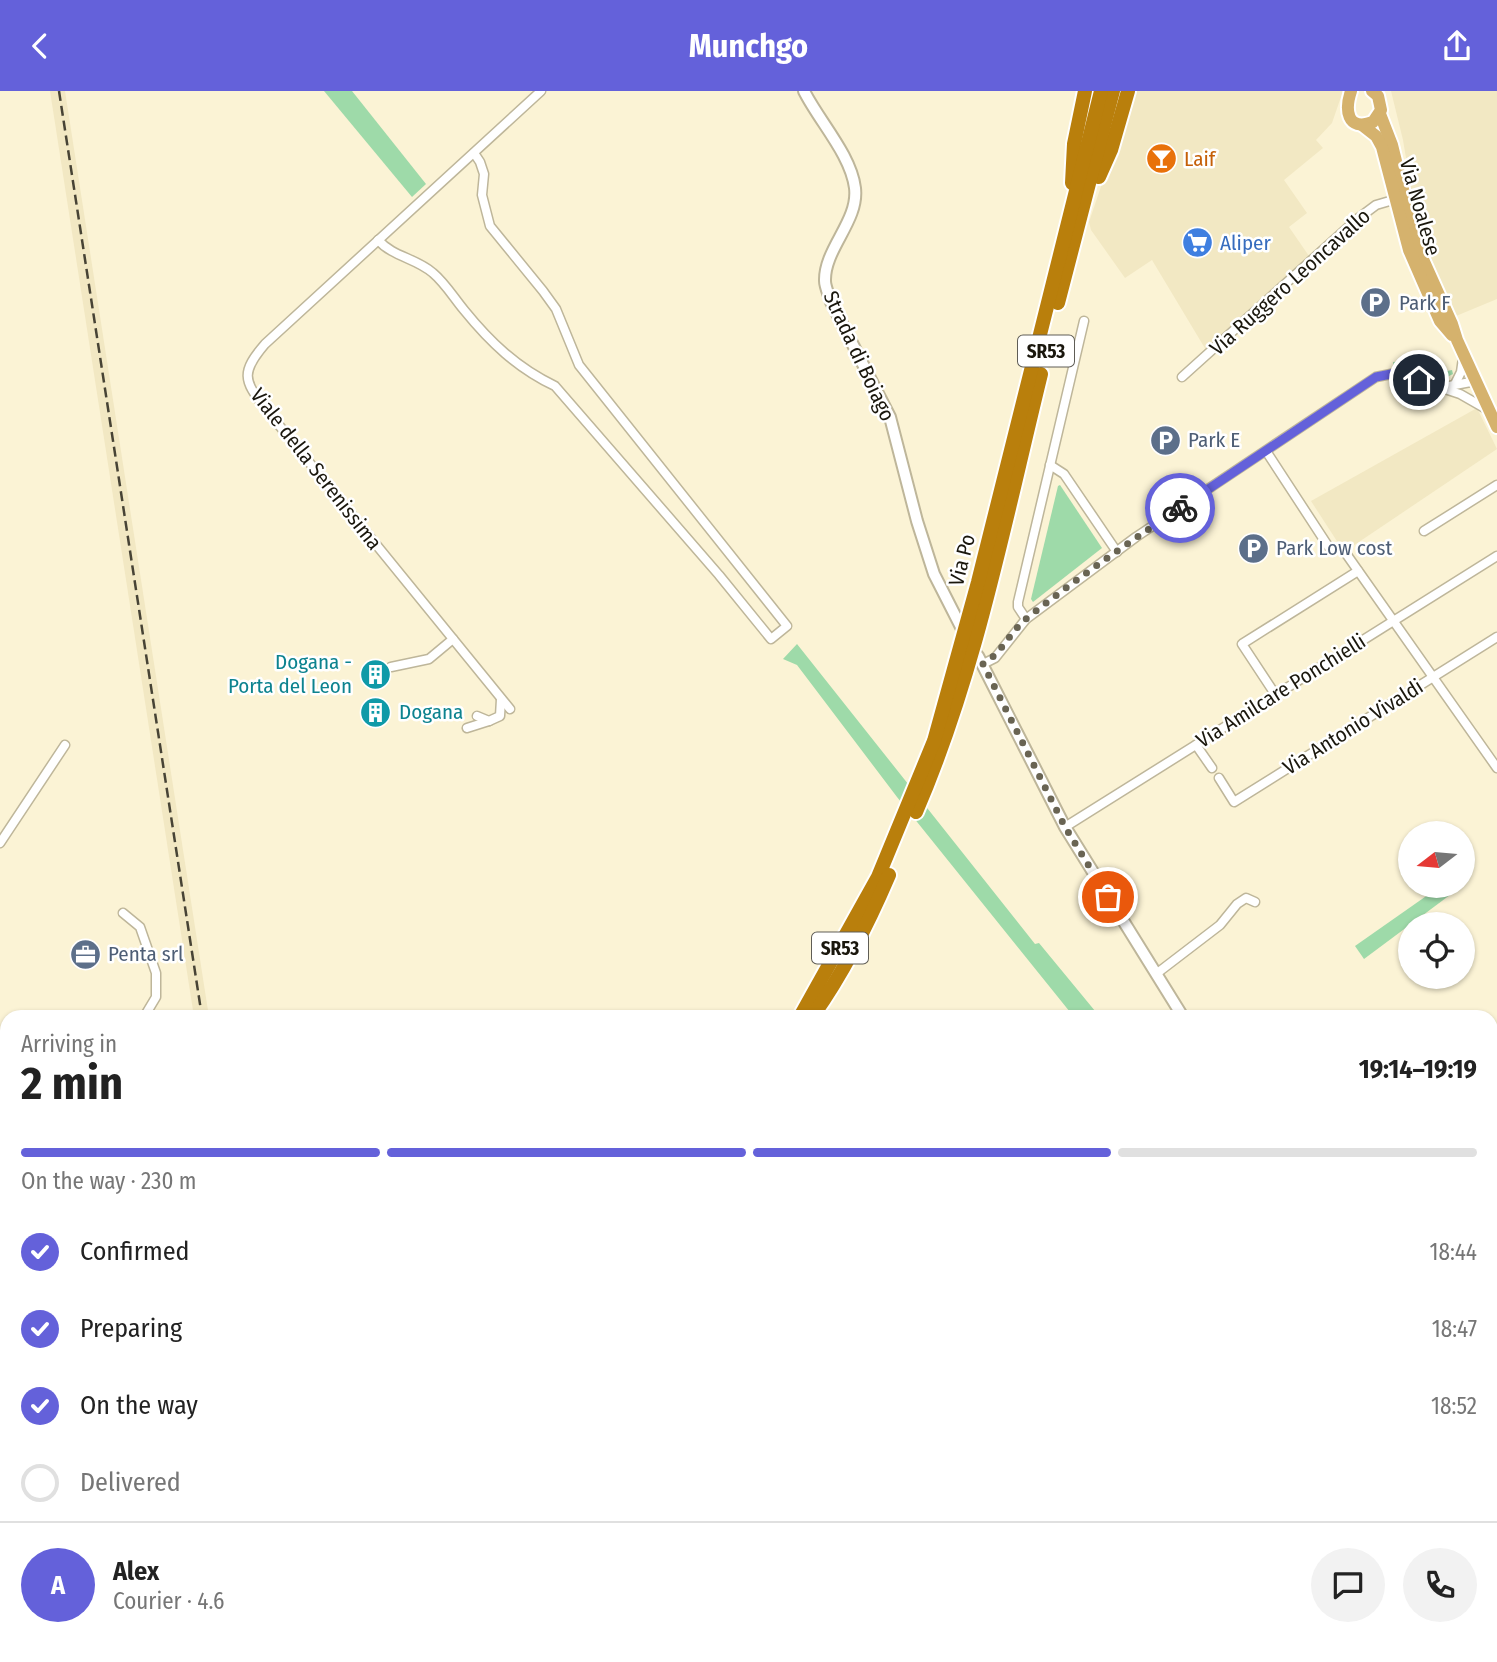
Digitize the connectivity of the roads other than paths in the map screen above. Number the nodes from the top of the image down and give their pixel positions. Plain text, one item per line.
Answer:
1 (541, 91) edge
2 (804, 91) edge
3 (1085, 91) edge
4 (1101, 91) edge
5 (1113, 91) edge
6 (1128, 91) edge
7 (1373, 92) edge
8 (1352, 93) edge
9 (1380, 114) junction
10 (1362, 125) junction
11 (474, 153) junction
12 (1399, 199) junction
13 (1075, 220) junction
14 (378, 240) junction
15 (1084, 321) dead end
16 (1463, 355) junction
17 (1182, 377) dead end
18 (1476, 381) junction
19 (1455, 388) junction
20 (1490, 412) junction
21 (1497, 427) edge
22 (1266, 451) junction
23 (1050, 465) junction
24 (1497, 485) edge
25 (1424, 531) dead end
26 (1328, 546) dead end
27 (1117, 552) junction
28 (1348, 555) dead end
29 (1497, 556) edge
30 (1358, 571) junction
31 (1026, 619) junction
32 (1392, 621) junction
33 (961, 627) dead end
34 (1497, 637) edge
35 (453, 639) junction
36 (980, 660) joint
37 (391, 667) dead end
38 (1433, 677) junction
39 (1275, 694) junction
40 (501, 699) junction
41 (510, 709) dead end
42 (477, 716) dead end
43 (489, 720) junction
44 (467, 728) dead end
45 (65, 744) dead end
46 (1196, 745) junction
47 (1212, 768) dead end
48 (1497, 768) edge
49 (1219, 778) dead end
50 (1065, 827) junction
51 (0, 843) edge
52 (1255, 902) dead end
53 (123, 913) dead end
54 (1156, 974) junction
55 (149, 1010) edge
56 (804, 1010) edge
57 (817, 1010) edge
58 (1179, 1010) edge

1 - 11 street, Viale della Serenissima
2 - 33 street, Strada di Boiago
3 - 13 highway
4 - 13 highway, Via Po / SR53
5 - 13 highway, Via Po / SR53
6 - 13 highway
7 - 9 main road, Via Noalese
8 - 10 main road, Via Noalese
9 - 10 main road
9 - 12 main road, Via Noalese
10 - 12 main road, Via Noalese
11 - 14 street, Viale della Serenissima
11 - 14 street
12 - 16 main road, Via Noalese
12 - 17 street, Via Ruggero Leoncavallo
13 - 56 highway, Via Po / SR53
13 - 57 highway, Via Po / SR53
14 - 35 street, Viale della Serenissima
15 - 23 street
16 - 18 main road, Via Noalese
16 - 19 street
18 - 19 street
18 - 20 main road, Via Noalese
19 - 20 street
19 - 22 street
20 - 21 main road, Via Noalese
22 - 26 street
22 - 27 street
23 - 27 street
23 - 31 street
24 - 25 street
27 - 31 street
28 - 30 street
29 - 32 street, Via Amilcare Ponchielli
30 - 32 street
30 - 39 street
31 - 36 street
32 - 38 street
32 - 39 street, Via Amilcare Ponchielli
34 - 38 street, Via Antonio Vivaldi
35 - 37 street
35 - 40 street, Viale della Serenissima
36 - 50 street
38 - 48 street
38 - 49 street, Via Antonio Vivaldi
39 - 46 street, Via Amilcare Ponchielli
40 - 41 street, Viale della Serenissima
40 - 43 street
42 - 43 street
43 - 44 street
45 - 51 street
46 - 47 street
46 - 50 street, Via Amilcare Ponchielli
50 - 54 street
52 - 54 street
53 - 55 street
54 - 58 street

